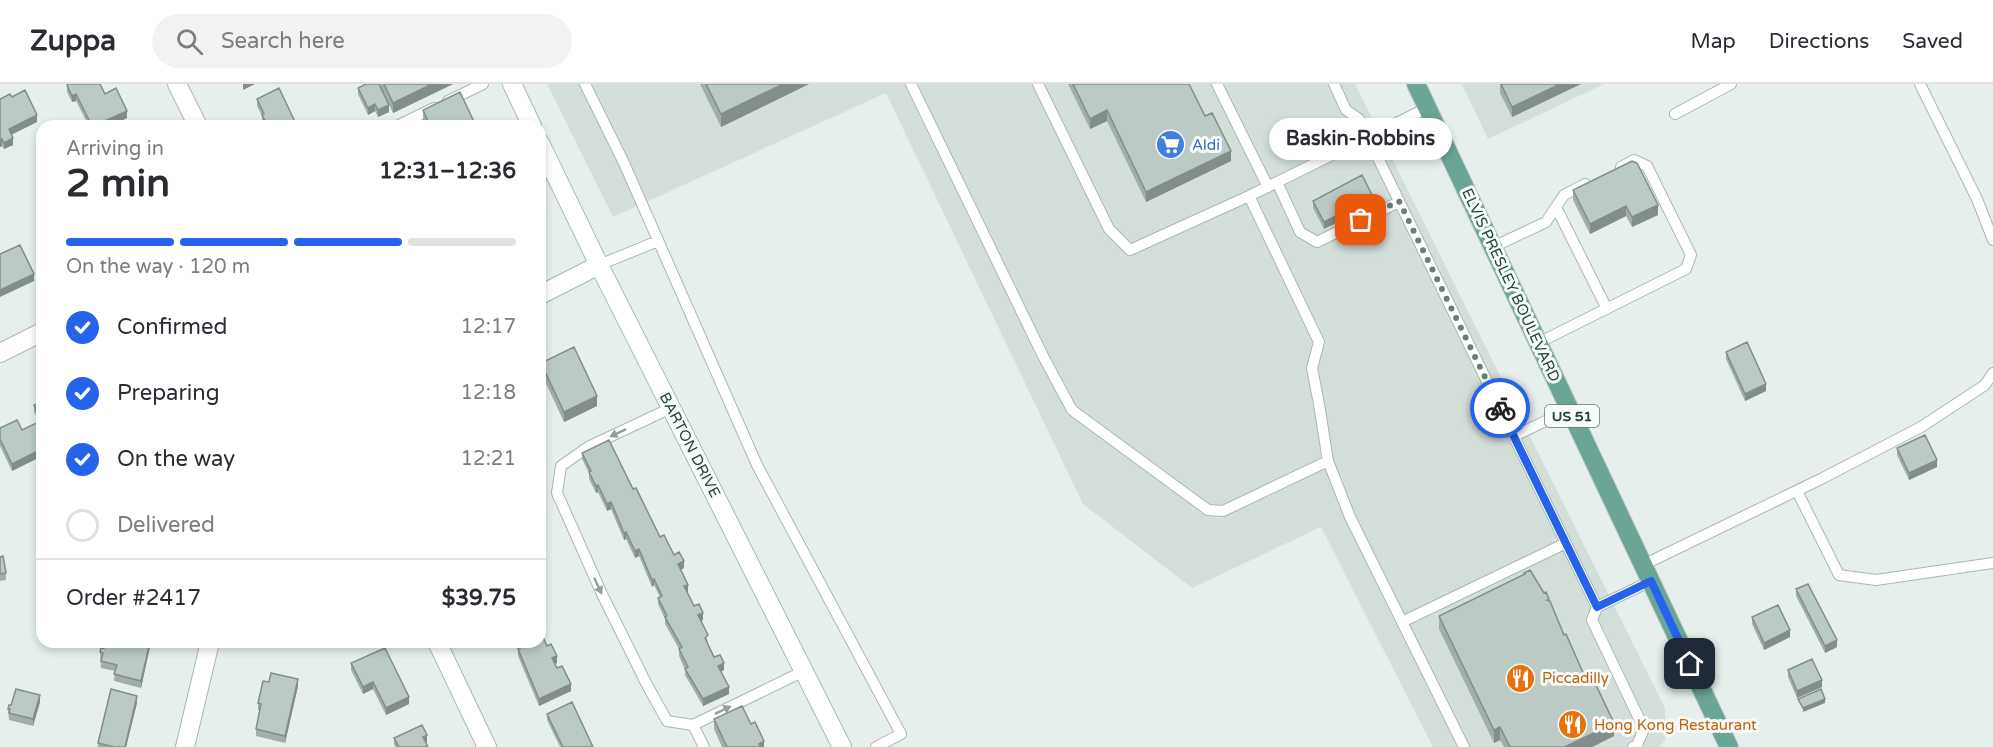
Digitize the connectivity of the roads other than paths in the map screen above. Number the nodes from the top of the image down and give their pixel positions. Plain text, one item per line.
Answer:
1 (177, 84) edge
2 (483, 84) edge
3 (512, 84) edge
4 (585, 84) edge
5 (911, 84) edge
6 (1038, 84) edge
7 (1217, 84) edge
8 (1334, 84) edge
9 (1416, 84) edge
10 (1731, 84) edge
11 (1920, 84) edge
12 (1427, 108) junction
13 (1675, 114) dead end
14 (195, 120) edge
15 (409, 120) edge
16 (529, 120) edge
17 (1368, 137) junction
18 (546, 155) edge
19 (1614, 170) edge
20 (1594, 180) edge
21 (1273, 184) junction
22 (1249, 196) junction
23 (1399, 201) junction
24 (1556, 207) junction
25 (1993, 240) edge
26 (658, 241) junction
27 (1493, 247) junction
28 (599, 265) junction
29 (546, 292) edge
30 (1607, 309) junction
31 (36, 335) edge
32 (1538, 343) junction
33 (0, 353) edge
34 (1993, 373) edge
35 (671, 408) junction
36 (1569, 410) junction
37 (1514, 436) junction
38 (1328, 461) junction
39 (1797, 491) junction
40 (1566, 543) junction
41 (1993, 563) edge
42 (1647, 573) junction
43 (1597, 607) junction
44 (1402, 622) junction
45 (209, 648) edge
46 (440, 648) edge
47 (804, 671) junction
48 (693, 725) junction
49 (185, 747) edge
50 (487, 747) edge
51 (704, 747) edge
52 (842, 747) edge
53 (876, 747) edge
54 (1464, 747) edge
55 (1633, 747) edge
56 (1729, 747) edge

1 - 14 street
2 - 15 lane
3 - 16 street
4 - 26 lane
5 - 38 lane
6 - 22 lane
7 - 21 lane
8 - 17 lane
9 - 12 main road, ELVIS PRESLEY BOULEVARD / US 51
10 - 13 lane
11 - 25 lane
12 - 17 lane
12 - 27 main road, ELVIS PRESLEY BOULEVARD / US 51
17 - 21 lane
17 - 23 lane
18 - 28 street, BARTON DRIVE
19 - 30 lane
20 - 24 lane
21 - 22 lane
21 - 23 lane
22 - 38 lane
23 - 37 lane
24 - 27 lane
24 - 30 lane
26 - 28 lane
26 - 53 lane
27 - 32 main road, ELVIS PRESLEY BOULEVARD / US 51
28 - 29 street
28 - 35 street, BARTON DRIVE
30 - 32 lane
31 - 33 street
32 - 36 main road, ELVIS PRESLEY BOULEVARD / US 51
34 - 39 lane
35 - 47 street, BARTON DRIVE
35 -> 48 lane
36 - 37 lane
36 - 42 main road, ELVIS PRESLEY BOULEVARD / US 51
37 - 40 lane
38 - 44 lane
39 - 41 lane
39 - 42 lane
40 - 43 lane
40 - 44 lane
42 - 43 lane
42 - 56 main road, ELVIS PRESLEY BOULEVARD / US 51
43 - 55 lane
44 - 54 lane
45 - 49 street
46 - 50 street
48 -> 47 lane
47 - 52 street, BARTON DRIVE
48 - 51 lane

